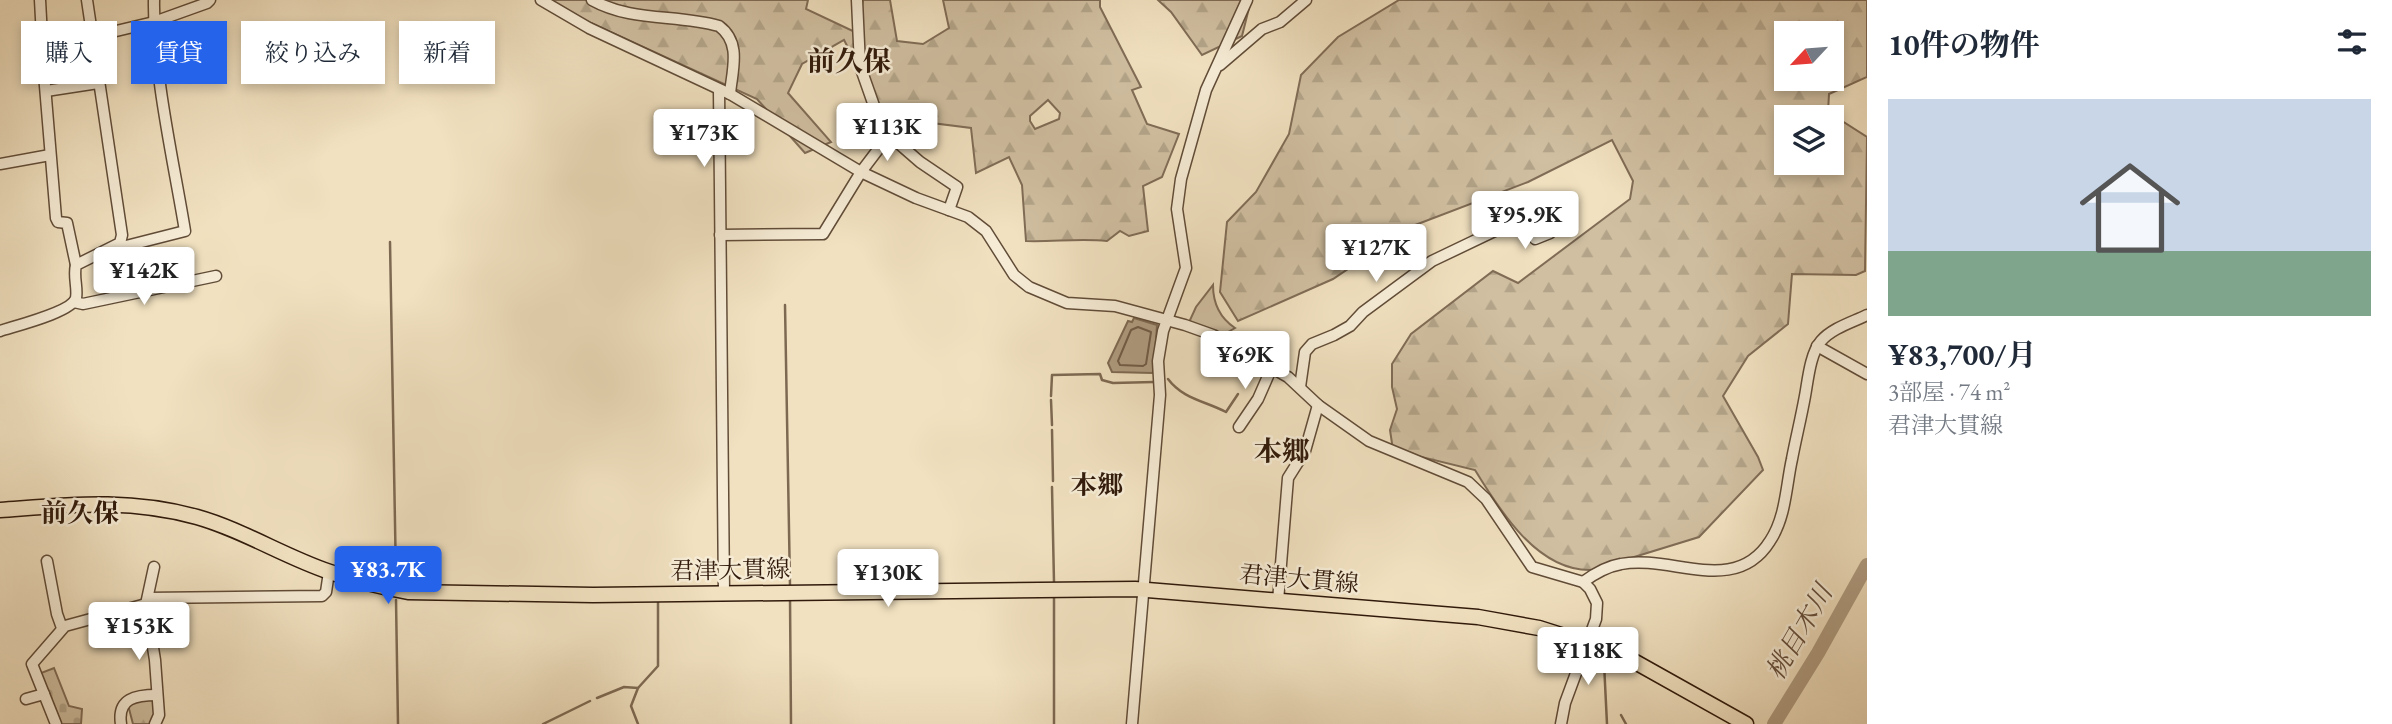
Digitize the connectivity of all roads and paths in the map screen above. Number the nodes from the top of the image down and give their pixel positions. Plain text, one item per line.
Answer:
1 (40, 0) edge
2 (87, 0) edge
3 (154, 0) edge
4 (210, 0) edge
5 (541, 0) edge
6 (592, 0) edge
7 (857, 0) edge
8 (1247, 0) edge
9 (1306, 0) edge
10 (89, 21) edge
11 (154, 21) edge
12 (157, 21) edge
13 (1218, 67) junction
14 (92, 84) edge
15 (98, 84) edge
16 (163, 84) edge
17 (46, 91) junction
18 (724, 92) junction
19 (889, 135) junction
20 (50, 155) junction
21 (0, 164) edge
22 (861, 172) junction
23 (949, 210) junction
24 (1550, 233) dead end
25 (720, 235) junction
26 (118, 245) junction
27 (160, 257) dead end
28 (76, 265) junction
29 (216, 276) dead end
30 (172, 285) junction
31 (74, 302) junction
32 (1867, 315) edge
33 (1166, 320) junction
34 (0, 331) edge
35 (1817, 346) junction
36 (1272, 367) junction
37 (1867, 374) edge
38 (1300, 387) junction
39 (1318, 405) junction
40 (1240, 427) dead end
41 (0, 510) edge
42 (47, 561) dead end
43 (154, 567) dead end
44 (329, 572) junction
45 (1583, 582) junction
46 (1144, 589) junction
47 (724, 593) junction
48 (147, 601) junction
49 (1278, 601) junction
50 (62, 628) junction
51 (1589, 643) junction
52 (44, 694) junction
53 (157, 695) junction
54 (26, 699) dead end
55 (56, 724) edge
56 (121, 724) edge
57 (155, 724) edge
58 (1132, 724) edge
59 (1561, 724) edge
60 (1745, 724) edge

1 - 17 street
2 - 10 street
3 - 11 street
4 - 12 street
5 - 18 street
6 - 18 street
7 - 19 street
8 - 13 street
9 - 13 street
13 - 33 street
14 - 17 street
15 - 26 street
16 - 26 street
17 - 20 street
18 - 22 street
18 - 25 street
19 - 22 street
19 - 23 street
20 - 21 street
20 - 28 street
22 - 23 street
22 - 25 street
23 - 33 street
24 - 38 street
25 - 47 street
26 - 28 street
27 - 30 street
28 - 31 street
29 - 30 street
30 - 31 street
31 - 34 street
32 - 35 street
33 - 36 street
33 - 46 street
35 - 37 street
35 - 45 street
36 - 38 street
36 - 40 street
38 - 39 street
39 - 45 street
39 - 49 street
41 - 44 main road, 君津大貫線
42 - 50 street
43 - 48 street
44 - 47 main road, 君津大貫線
44 - 48 street
45 - 51 street
46 - 47 main road, 君津大貫線
46 - 49 main road, 君津大貫線
46 - 58 street
48 - 50 street
48 - 53 street
49 - 51 main road, 君津大貫線
50 - 52 street
51 - 59 street
51 - 60 main road, 君津大貫線
52 - 54 street
52 - 55 street
53 - 56 street
53 - 57 street

